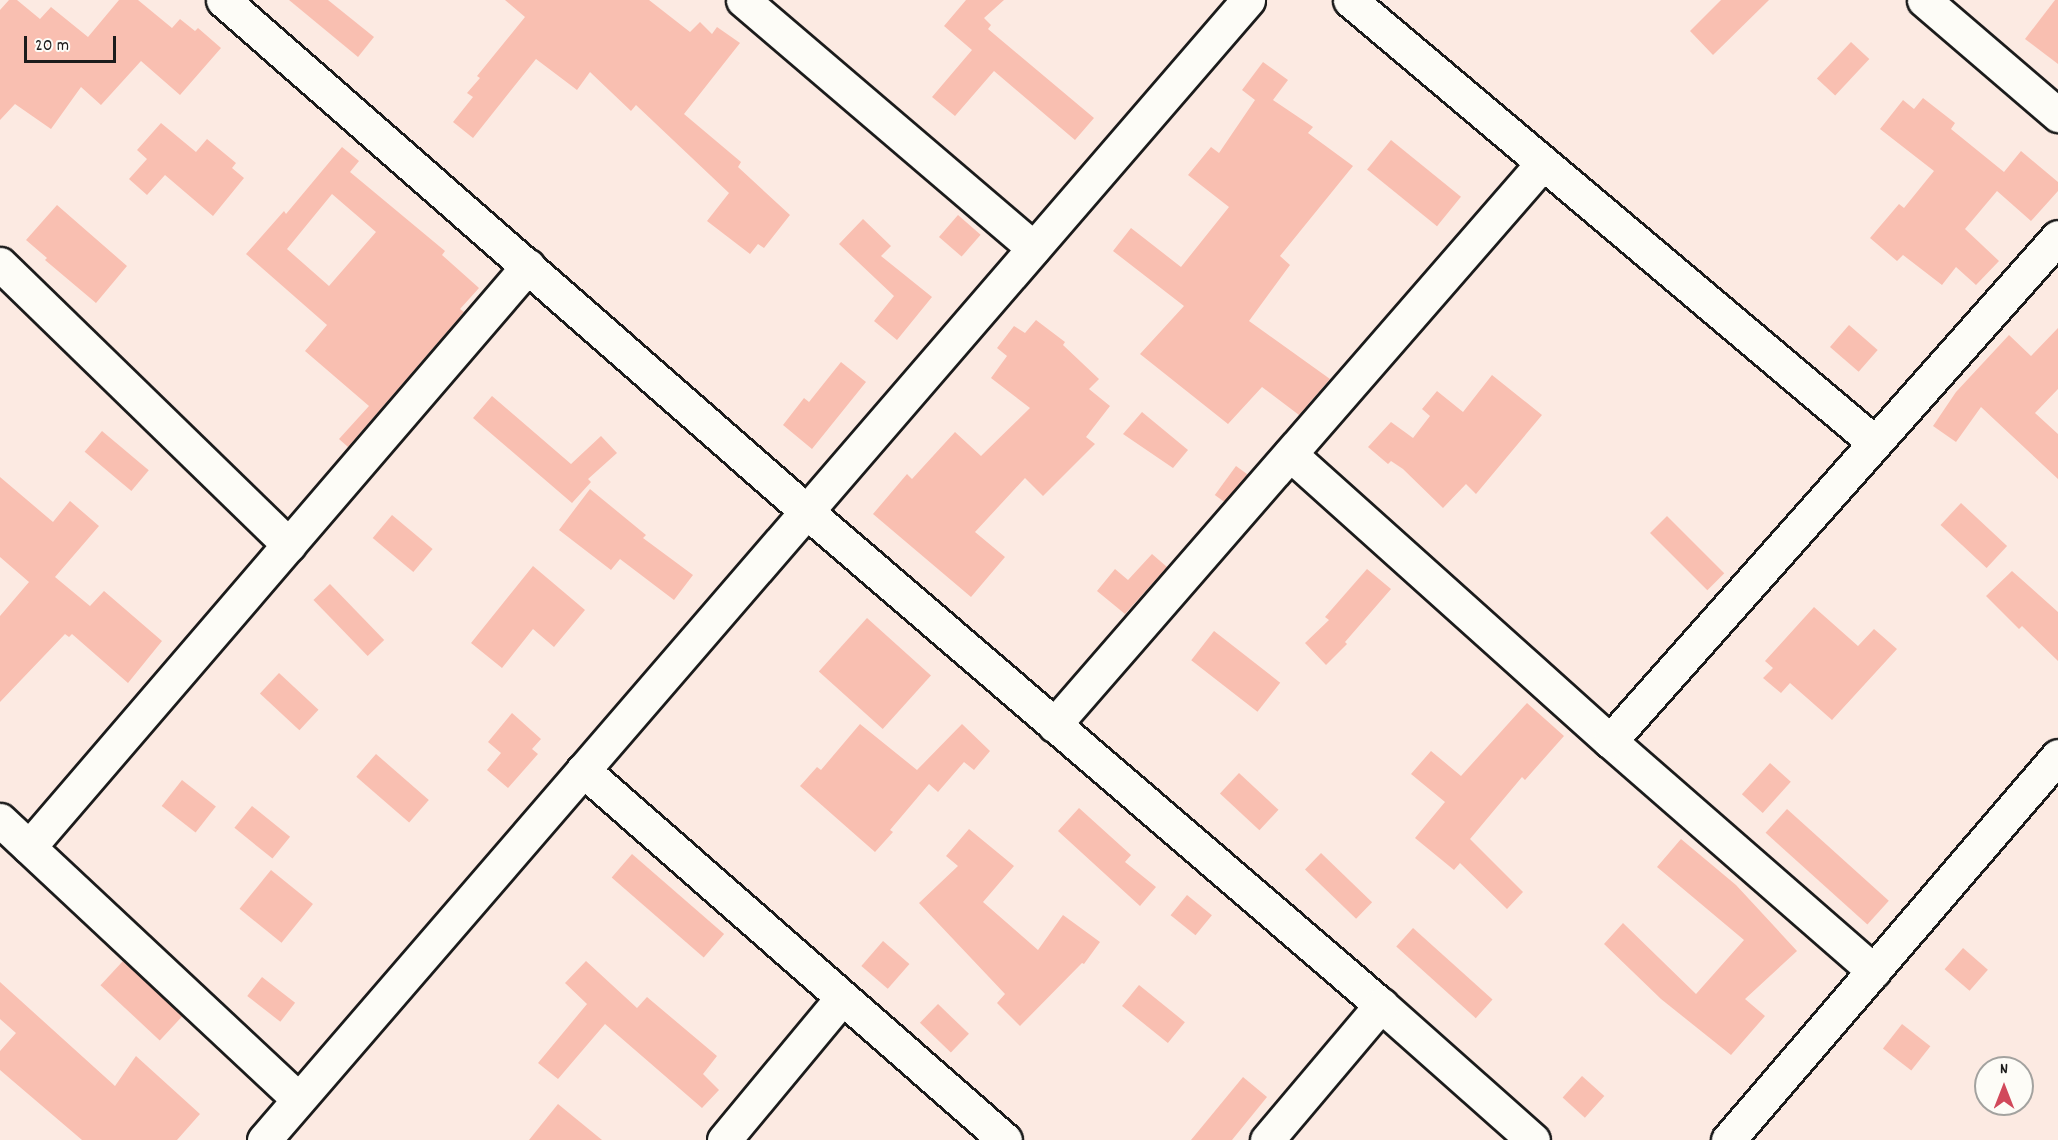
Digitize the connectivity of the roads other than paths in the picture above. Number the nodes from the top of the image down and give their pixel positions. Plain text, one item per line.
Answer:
1 (223, 0) edge
2 (1248, 0) edge
3 (1350, 0) edge
4 (1924, 0) edge
5 (754, 4) edge
6 (2058, 115) edge
7 (1542, 164) junction
8 (2058, 237) edge
9 (1033, 248) junction
10 (0, 264) edge
11 (528, 267) junction
12 (1874, 442) junction
13 (1290, 454) junction
14 (806, 511) junction
15 (289, 545) junction
16 (1054, 725) junction
17 (1610, 741) junction
18 (2058, 756) edge
19 (583, 770) junction
20 (0, 820) edge
21 (29, 847) junction
22 (1874, 971) junction
23 (841, 999) junction
24 (1381, 1005) junction
25 (298, 1099) junction
26 (264, 1140) edge
27 (724, 1140) edge
28 (1005, 1140) edge
29 (1267, 1140) edge
30 (1533, 1140) edge
31 (1728, 1140) edge

1 - 11 street
2 - 9 street
3 - 7 street
4 - 6 street
5 - 9 street
7 - 12 street
7 - 13 street
8 - 12 street
9 - 14 street
10 - 15 street
11 - 14 street
11 - 15 street
12 - 17 street
13 - 16 street
13 - 17 street
14 - 16 street
14 - 19 street
15 - 21 street
16 - 24 street
17 - 22 street
18 - 22 street
19 - 23 street
19 - 25 street
20 - 21 street
21 - 25 street
22 - 31 street
23 - 27 street
23 - 28 street
24 - 29 street
24 - 30 street
25 - 26 street

